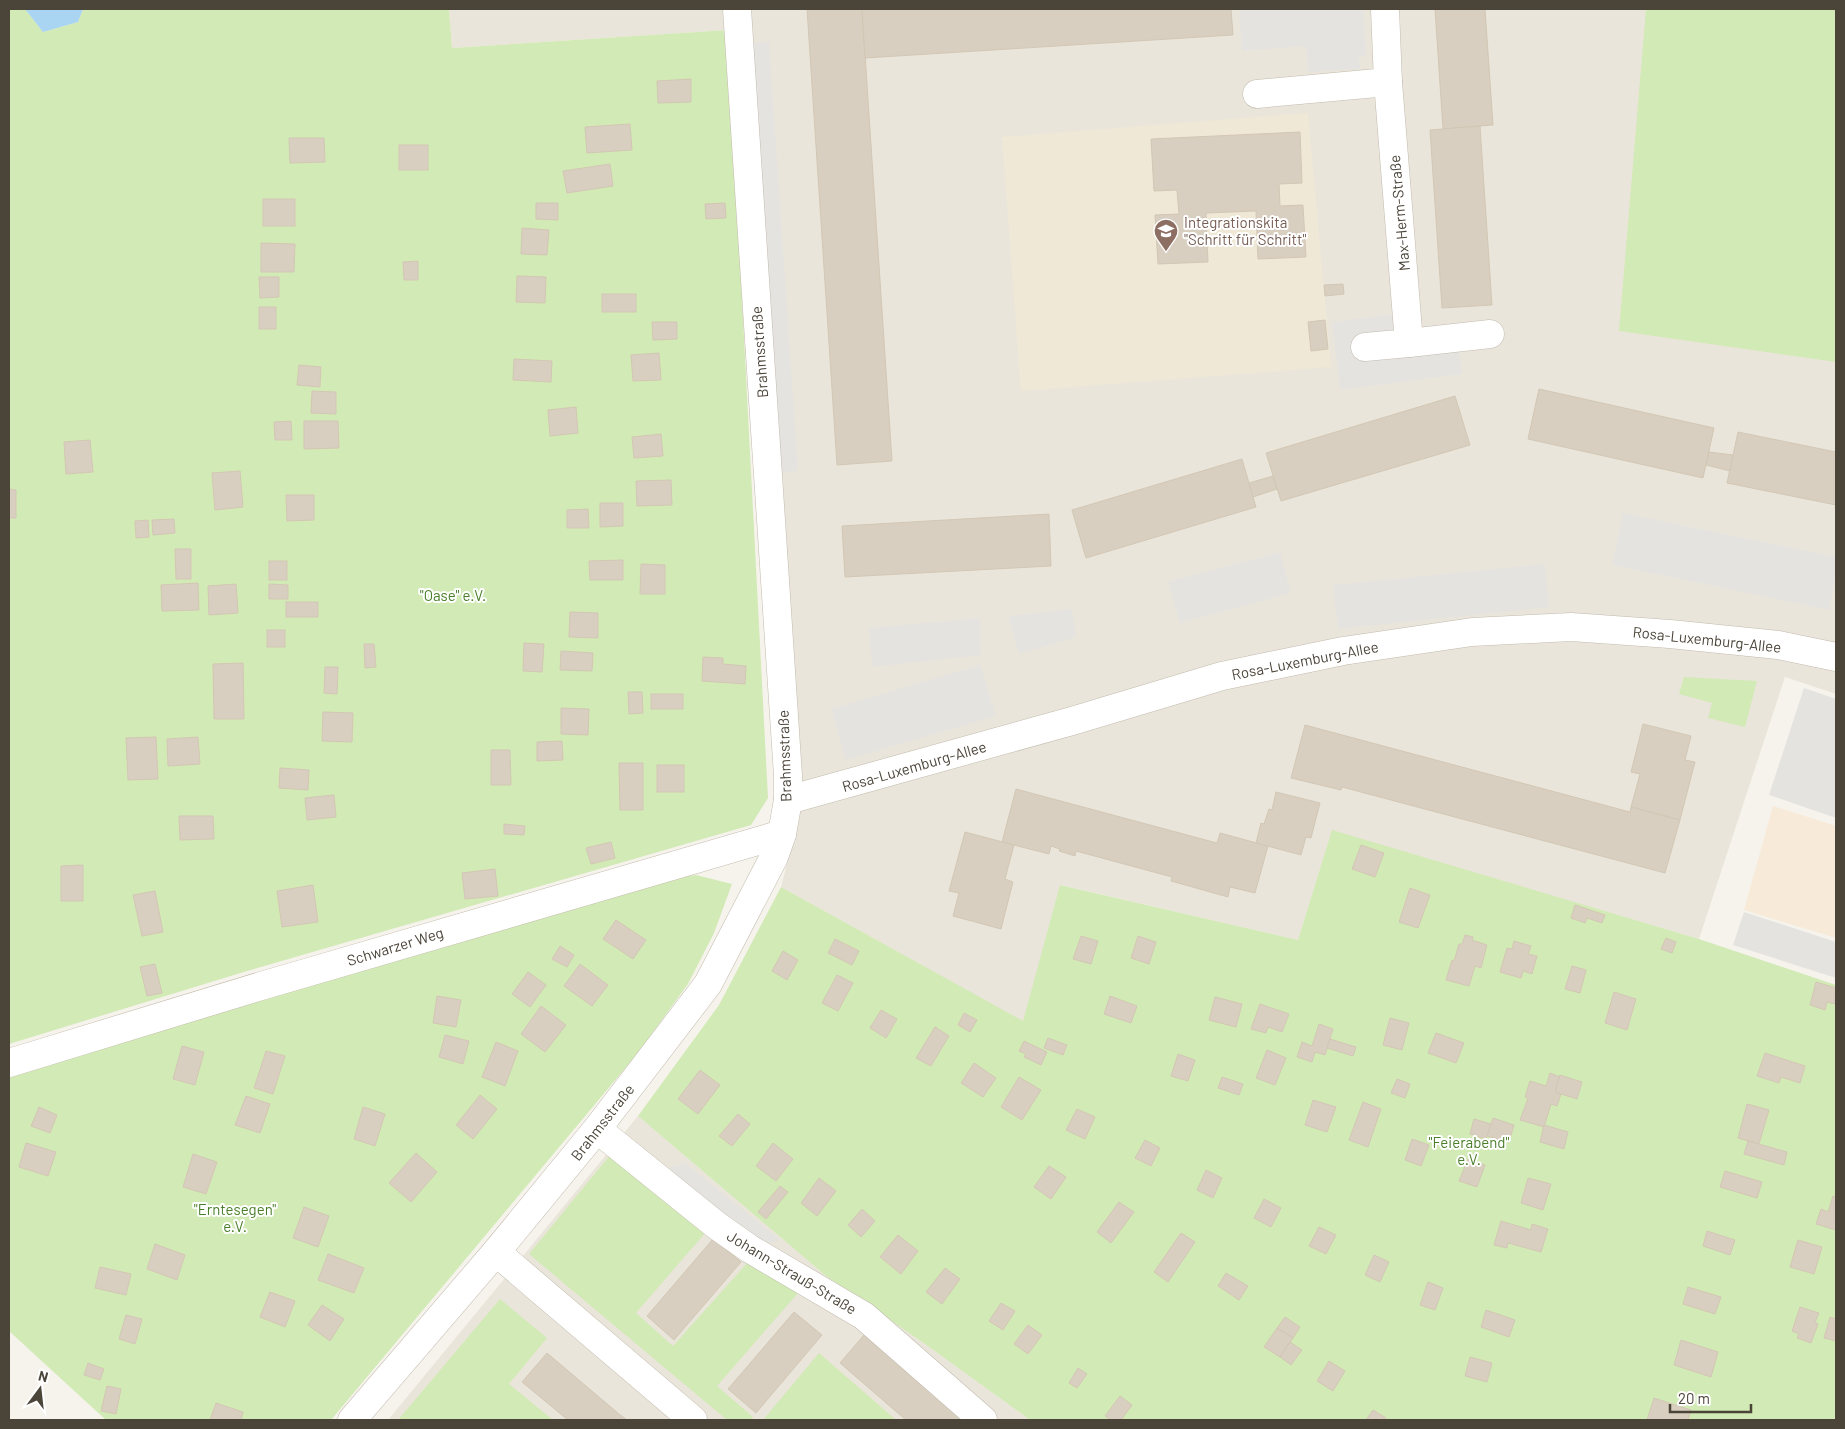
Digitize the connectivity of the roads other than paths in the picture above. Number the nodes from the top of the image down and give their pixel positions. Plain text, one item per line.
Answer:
1 (737, 9) edge
2 (1385, 9) edge
3 (1388, 82) junction
4 (1257, 94) dead end
5 (1490, 334) dead end
6 (1409, 343) junction
7 (1365, 347) dead end
8 (1836, 657) edge
9 (788, 800) junction
10 (782, 834) junction
11 (9, 1063) edge
12 (597, 1129) junction
13 (496, 1252) junction
14 (352, 1420) edge
15 (693, 1420) edge
16 (983, 1420) edge

1 - 9 street, Brahmsstraße
2 - 3 street, Max-Herm-Straße
3 - 4 street
3 - 6 street, Max-Herm-Straße
5 - 6 street
6 - 7 street
8 - 9 street, Rosa-Luxemburg-Allee
9 - 10 street, Brahmsstraße
10 - 11 street, Schwarzer Weg
10 - 12 street, Brahmsstraße
12 - 13 street, Brahmsstraße
12 - 16 street, Johann-Strauß-Straße
13 - 14 street, Brahmsstraße
13 - 15 street

